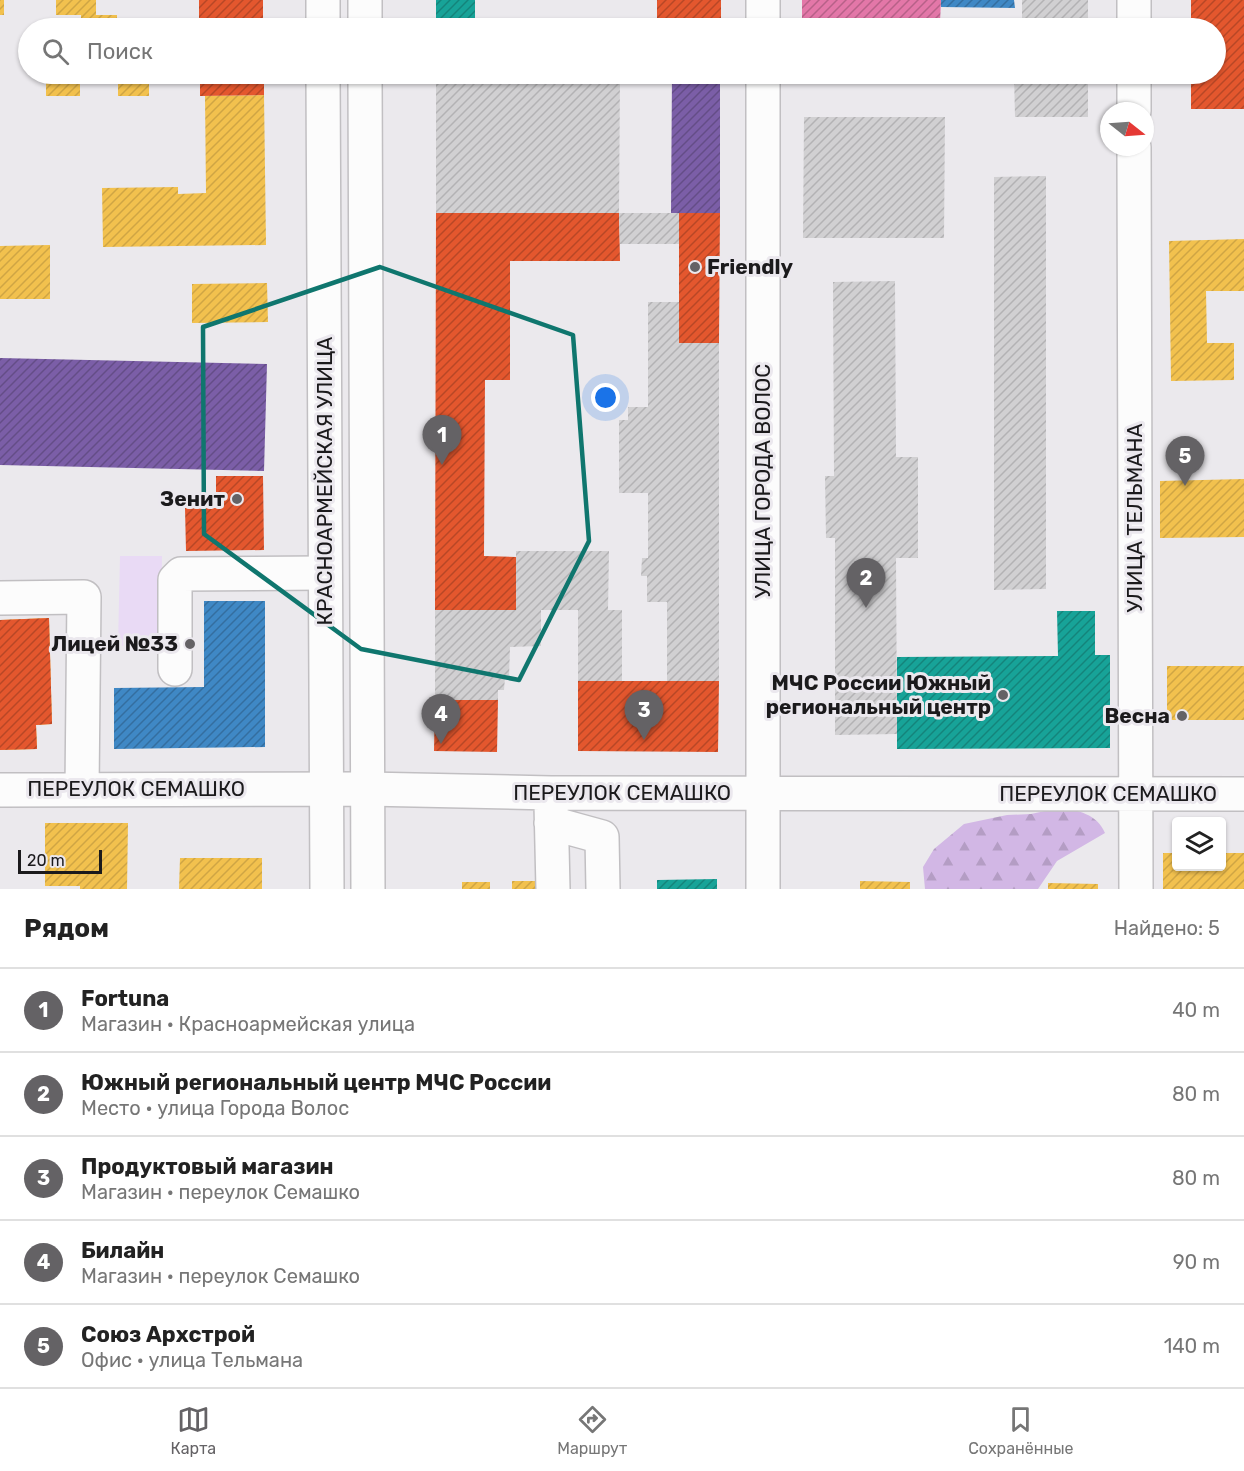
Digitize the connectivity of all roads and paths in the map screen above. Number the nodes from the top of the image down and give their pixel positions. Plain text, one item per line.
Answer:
1 (323, 0) edge
2 (365, 0) edge
3 (763, 0) edge
4 (1134, 0) edge
5 (323, 18) edge
6 (365, 18) edge
7 (763, 18) edge
8 (1134, 18) edge
9 (323, 84) edge
10 (365, 84) edge
11 (762, 84) edge
12 (1134, 84) edge
13 (1134, 102) edge
14 (1134, 156) edge
15 (325, 573) junction
16 (0, 598) edge
17 (175, 669) dead end
18 (82, 789) junction
19 (326, 789) junction
20 (367, 789) junction
21 (0, 790) edge
22 (763, 794) junction
23 (1136, 794) junction
24 (1244, 794) edge
25 (551, 808) junction
26 (327, 889) edge
27 (368, 889) edge
28 (553, 889) edge
29 (603, 889) edge
30 (763, 889) edge
31 (1136, 889) edge

1 - 5 street
2 - 6 street
3 - 7 street
4 - 8 street
9 - 15 street, КРАСНОАРМЕЙСКАЯ УЛИЦА
10 - 20 street, КРАСНОАРМЕЙСКАЯ УЛИЦА
11 - 22 street, УЛИЦА ГОРОДА ВОЛОС
12 - 13 street
14 - 23 street, УЛИЦА ТЕЛЬМАНА
15 - 17 street
15 - 19 street, КРАСНОАРМЕЙСКАЯ УЛИЦА
16 - 18 street
18 - 19 street, ПЕРЕУЛОК СЕМАШКО
18 - 21 street, ПЕРЕУЛОК СЕМАШКО
19 - 20 street, ПЕРЕУЛОК СЕМАШКО
19 - 26 street, КРАСНОАРМЕЙСКАЯ УЛИЦА
20 - 25 street, ПЕРЕУЛОК СЕМАШКО
20 - 27 street, КРАСНОАРМЕЙСКАЯ УЛИЦА
22 - 23 street, ПЕРЕУЛОК СЕМАШКО
22 - 25 street, ПЕРЕУЛОК СЕМАШКО
22 - 30 street, УЛИЦА ГОРОДА ВОЛОС
23 - 24 street, ПЕРЕУЛОК СЕМАШКО
23 - 31 street, УЛИЦА ТЕЛЬМАНА
25 - 28 street
25 - 29 street

